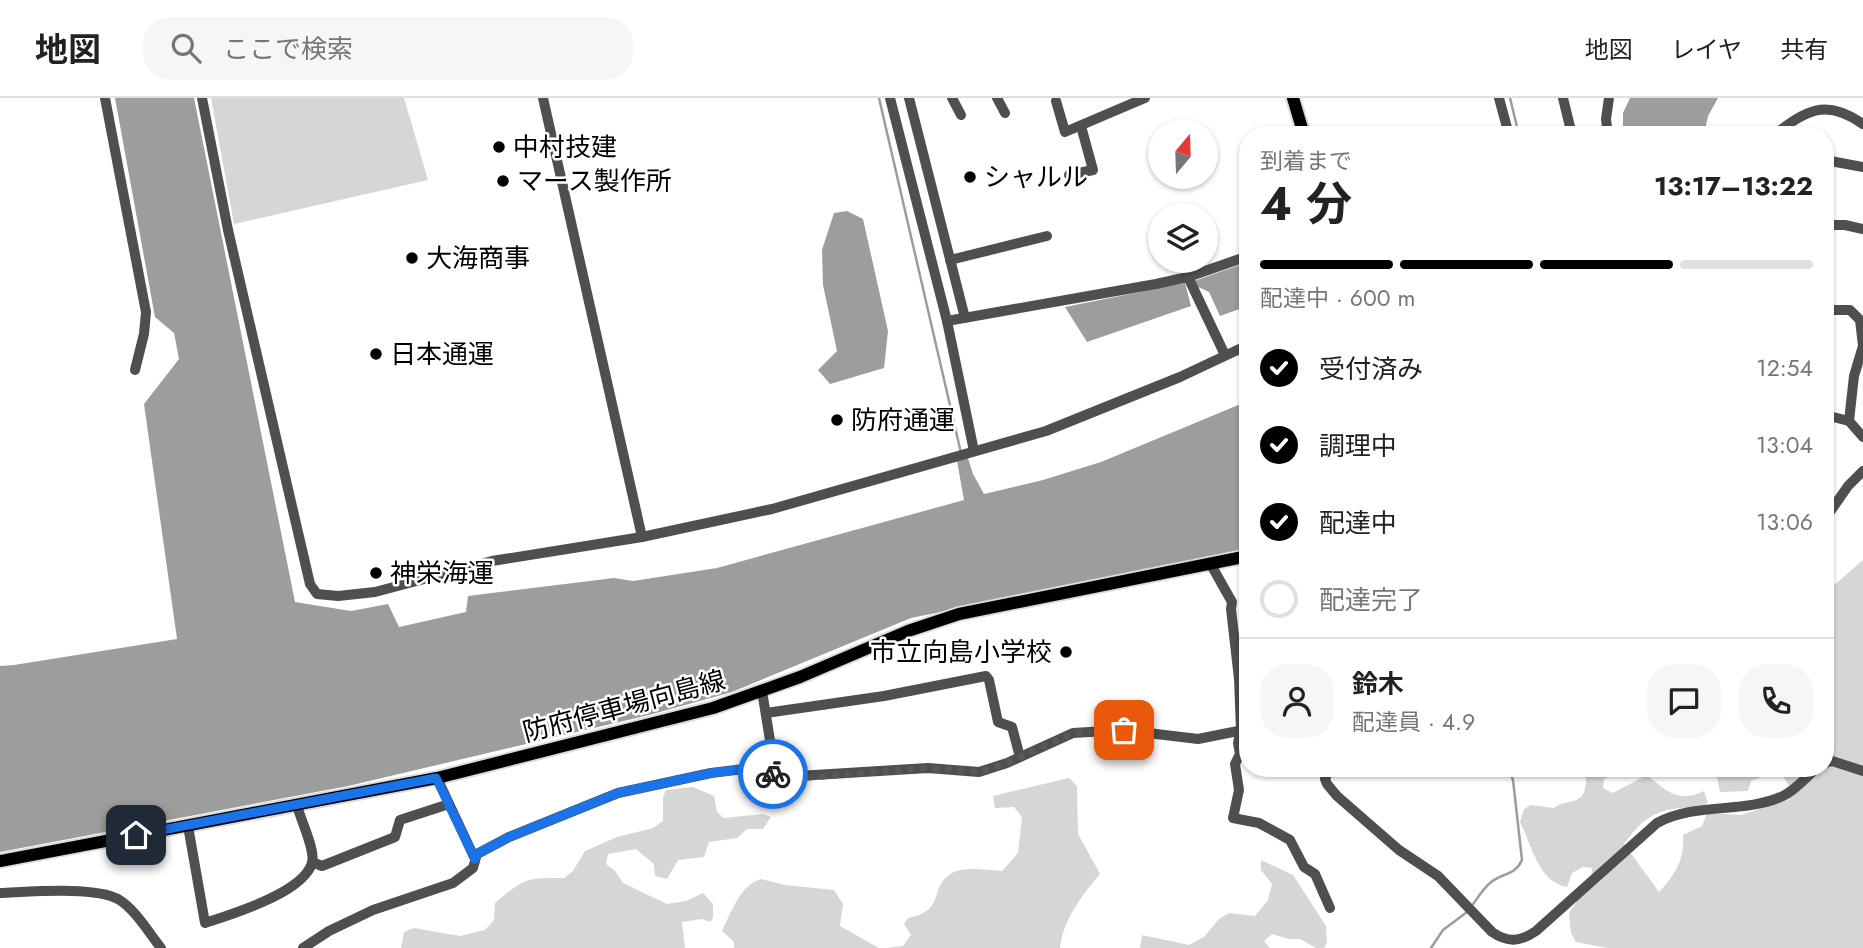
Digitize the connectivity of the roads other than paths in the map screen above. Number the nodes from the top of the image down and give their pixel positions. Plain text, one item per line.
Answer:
1 (105, 98) edge
2 (202, 98) edge
3 (543, 98) edge
4 (890, 98) edge
5 (909, 98) edge
6 (952, 98) edge
7 (998, 98) edge
8 (1145, 98) edge
9 (1293, 98) edge
10 (1499, 98) edge
11 (1563, 98) edge
12 (1609, 99) edge
13 (1056, 101) dead end
14 (1005, 113) dead end
15 (961, 116) dead end
16 (1863, 124) edge
17 (1081, 126) junction
18 (1301, 126) edge
19 (1507, 126) edge
20 (1570, 126) edge
21 (1607, 126) edge
22 (1788, 126) edge
23 (1834, 162) edge
24 (1863, 167) edge
25 (1069, 176) dead end
26 (1834, 225) edge
27 (1863, 229) edge
28 (1047, 236) dead end
29 (950, 260) junction
30 (1239, 260) edge
31 (1188, 277) junction
32 (1834, 310) edge
33 (965, 318) junction
34 (1861, 320) edge
35 (947, 321) junction
36 (1239, 349) edge
37 (1225, 355) junction
38 (135, 370) dead end
39 (1834, 417) edge
40 (1849, 421) junction
41 (1863, 437) edge
42 (974, 451) junction
43 (1863, 471) edge
44 (1834, 507) edge
45 (642, 537) junction
46 (1239, 558) edge
47 (1210, 563) junction
48 (1239, 679) edge
49 (762, 691) junction
50 (766, 713) junction
51 (1239, 730) edge
52 (1239, 756) edge
53 (1020, 757) junction
54 (1834, 762) edge
55 (1863, 771) edge
56 (772, 773) junction
57 (1326, 777) edge
58 (1807, 777) edge
59 (436, 778) junction
60 (449, 804) junction
61 (297, 805) junction
62 (188, 826) junction
63 (475, 859) junction
64 (0, 861) edge
65 (312, 862) junction
66 (0, 893) edge
67 (1330, 908) dead end
68 (161, 948) edge
69 (303, 948) edge

1 - 38 street
2 - 45 street
3 - 45 street
4 - 35 street
5 - 29 street
6 - 15 street
7 - 14 street
8 - 17 street
9 - 18 main road
10 - 19 street
11 - 20 street
12 - 21 street
13 - 17 street
16 - 22 street
17 - 25 street
23 - 24 street
26 - 27 street
28 - 29 street
29 - 33 street
30 - 31 street
31 - 33 street
31 - 37 street
32 - 34 street
33 - 35 street
34 - 40 street
35 - 42 street
36 - 37 street
37 - 42 street
39 - 40 street
40 - 41 street
42 - 45 street
43 - 44 street
46 - 47 main road, 防府停車場向島線
47 - 48 street
47 - 49 main road, 防府停車場向島線
49 - 50 street
49 - 59 main road, 防府停車場向島線
50 - 53 street
50 - 56 street
51 - 53 street
52 - 67 street
53 - 56 street
54 - 55 street
56 - 63 street
57 - 58 street
59 - 60 street
59 - 61 main road, 防府停車場向島線
60 - 63 street
60 - 65 street
61 - 62 main road, 防府停車場向島線
61 - 65 street
62 - 64 main road, 防府停車場向島線
62 - 65 street
63 - 69 street
66 - 68 street

